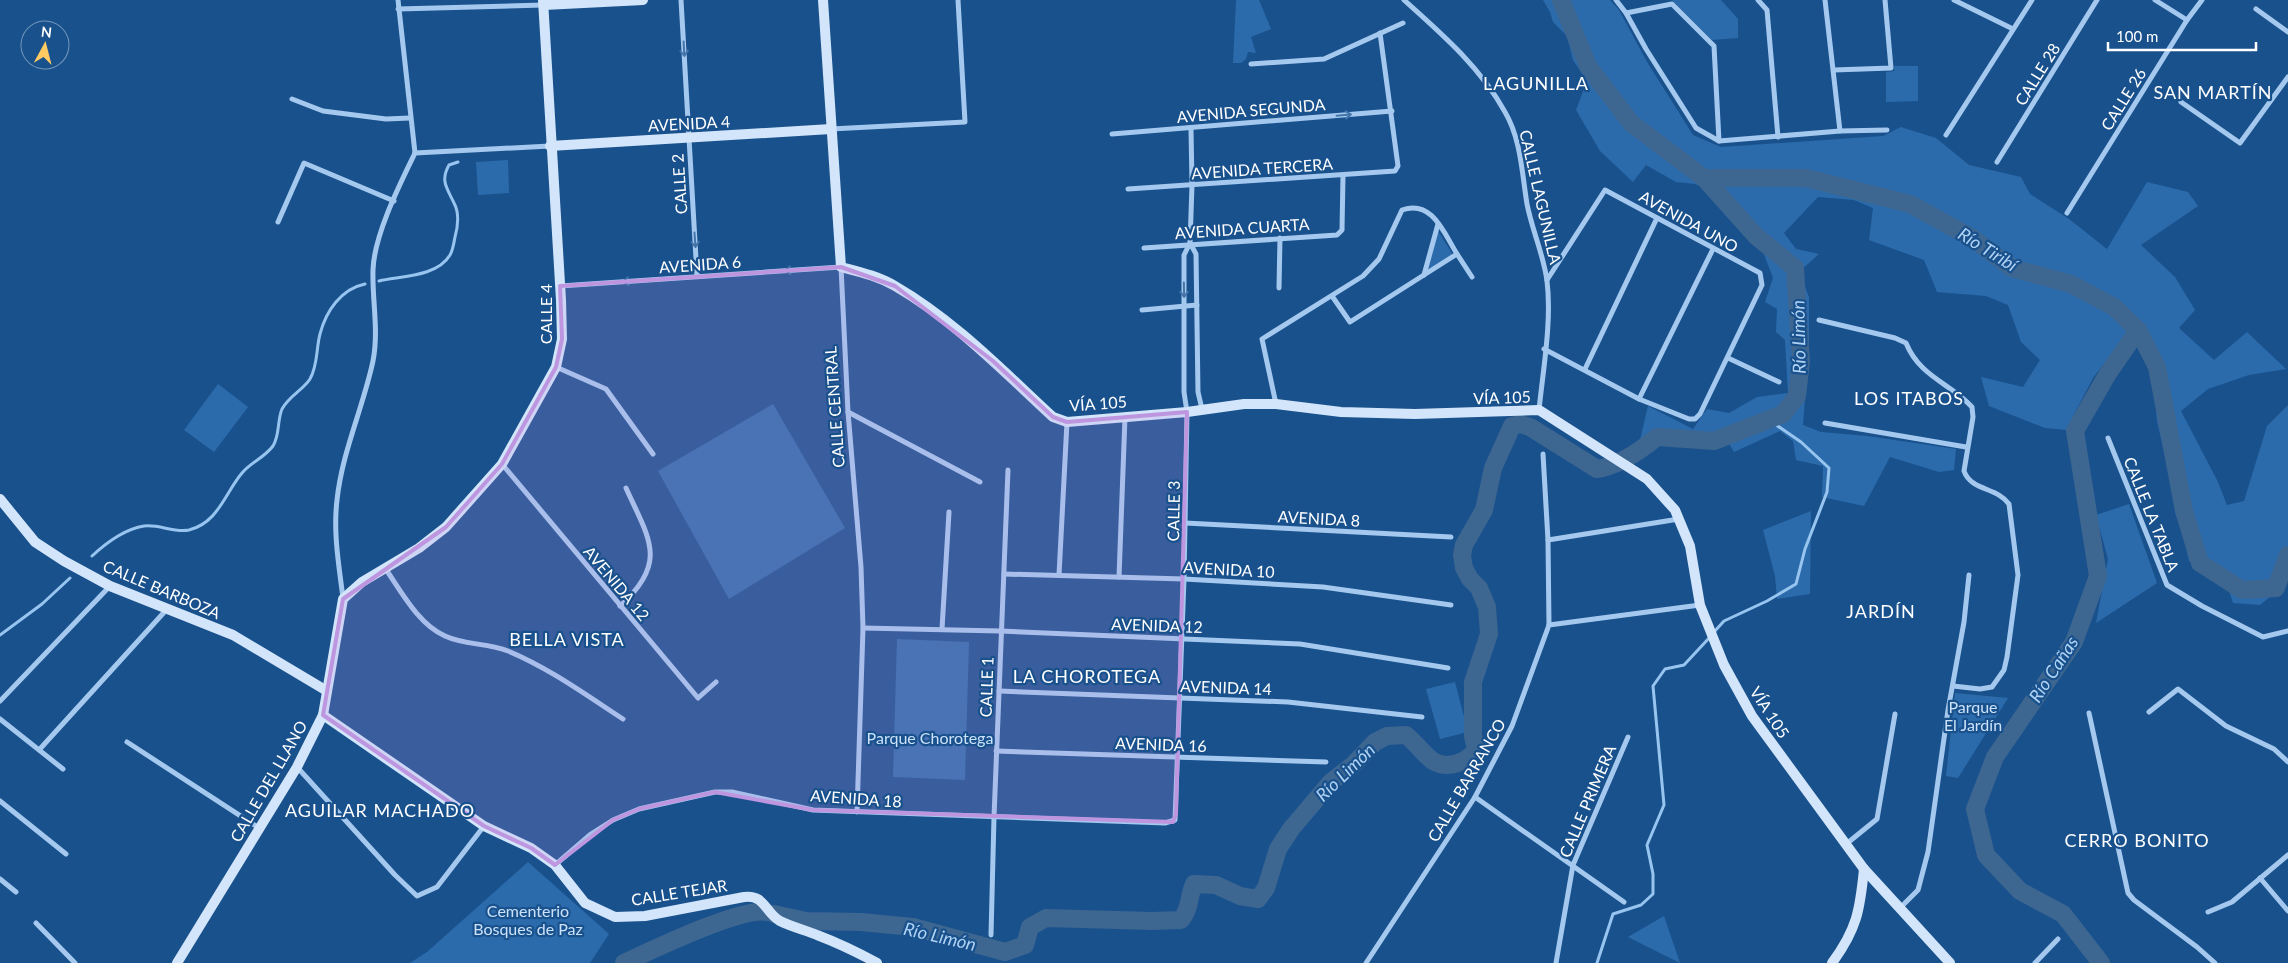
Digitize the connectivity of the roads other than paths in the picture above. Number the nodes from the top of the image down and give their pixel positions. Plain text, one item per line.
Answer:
1 (398, 0) edge
2 (643, 0) edge
3 (682, 0) edge
4 (823, 0) edge
5 (958, 0) edge
6 (1404, 0) edge
7 (1616, 0) edge
8 (1758, 0) edge
9 (1826, 0) edge
10 (1885, 0) edge
11 (1954, 0) edge
12 (2032, 0) edge
13 (2097, 0) edge
14 (2155, 0) edge
15 (2202, 0) edge
16 (543, 2) edge
17 (398, 9) junction
18 (2256, 9) dead end
19 (1626, 13) junction
20 (2187, 20) junction
21 (1403, 23) dead end
22 (2014, 29) junction
23 (2288, 32) edge
24 (1380, 33) junction
25 (1251, 64) dead end
26 (1834, 70) junction
27 (2288, 77) edge
28 (292, 99) dead end
29 (2180, 102) dead end
30 (1392, 111) junction
31 (410, 118) junction
32 (831, 129) junction
33 (1191, 129) junction
34 (1887, 130) dead end
35 (1840, 131) junction
36 (1112, 134) dead end
37 (1946, 135) dead end
38 (1778, 137) junction
39 (689, 139) junction
40 (1719, 141) junction
41 (550, 146) junction
42 (415, 152) junction
43 (1997, 162) dead end
44 (1343, 176) junction
45 (1192, 185) junction
46 (1128, 188) dead end
47 (394, 201) junction
48 (2067, 213) dead end
49 (1657, 218) junction
50 (278, 222) dead end
51 (1438, 224) junction
52 (1280, 238) junction
53 (1190, 243) junction
54 (1144, 248) dead end
55 (1713, 249) junction
56 (1457, 254) junction
57 (841, 267) junction
58 (1424, 275) junction
59 (697, 276) junction
60 (1472, 277) dead end
61 (1547, 280) junction
62 (560, 286) junction
63 (1279, 288) dead end
64 (1332, 296) junction
65 (1197, 305) junction
66 (1184, 306) junction
67 (1142, 310) dead end
68 (1819, 320) dead end
69 (1544, 349) junction
70 (1728, 358) junction
71 (556, 367) junction
72 (1585, 369) junction
73 (1778, 382) dead end
74 (1639, 398) junction
75 (1276, 404) junction
76 (1202, 409) junction
77 (1539, 410) junction
78 (848, 412) junction
79 (1187, 412) junction
80 (1125, 417) junction
81 (1067, 422) junction
82 (1825, 423) dead end
83 (2108, 438) dead end
84 (1966, 447) junction
85 (653, 454) dead end
86 (1543, 454) dead end
87 (502, 464) junction
88 (1008, 470) dead end
89 (980, 482) dead end
90 (626, 488) dead end
91 (0, 498) edge
92 (949, 512) dead end
93 (1680, 519) junction
94 (1185, 523) junction
95 (1451, 537) dead end
96 (1548, 540) junction
97 (385, 568) junction
98 (1004, 574) junction
99 (1060, 575) junction
100 (1969, 575) dead end
101 (1119, 577) junction
102 (1184, 579) junction
103 (110, 586) junction
104 (343, 599) junction
105 (1451, 605) dead end
106 (1700, 605) junction
107 (620, 606) junction
108 (168, 608) junction
109 (1549, 625) junction
110 (863, 628) junction
111 (942, 629) junction
112 (1000, 631) junction
113 (2288, 631) edge
114 (1182, 638) junction
115 (1448, 668) dead end
116 (716, 682) dead end
117 (1953, 686) junction
118 (327, 691) junction
119 (999, 691) junction
120 (1180, 698) junction
121 (0, 701) edge
122 (2149, 712) dead end
123 (2089, 713) dead end
124 (1895, 714) dead end
125 (323, 715) junction
126 (1422, 717) dead end
127 (0, 719) edge
128 (623, 719) dead end
129 (1628, 737) dead end
130 (127, 742) dead end
131 (39, 750) junction
132 (996, 750) junction
133 (1177, 757) junction
134 (1326, 762) dead end
135 (2288, 762) edge
136 (297, 767) junction
137 (63, 770) dead end
138 (1475, 797) junction
139 (0, 803) edge
140 (857, 812) junction
141 (994, 817) junction
142 (1175, 820) joint
143 (484, 826) junction
144 (260, 828) junction
145 (1845, 845) junction
146 (66, 854) dead end
147 (2288, 855) edge
148 (555, 865) junction
149 (1572, 865) junction
150 (1864, 869) junction
151 (2260, 878) junction
152 (0, 879) edge
153 (16, 892) dead end
154 (1624, 902) dead end
155 (1899, 909) junction
156 (2288, 911) edge
157 (2208, 912) dead end
158 (36, 923) dead end
159 (991, 936) dead end
160 (2058, 939) dead end
161 (75, 963) edge
162 (177, 963) edge
163 (877, 963) edge
164 (1366, 963) edge
165 (1556, 963) edge
166 (1832, 963) edge
167 (1950, 963) edge
168 (2035, 963) edge
169 (2215, 963) edge

1 - 17 street
2 - 16 main road
3 -> 39 street, CALLE 2
4 - 32 main road, CALLE CENTRAL
5 - 32 street, AVENIDA 4
6 - 61 street, CALLE LAGUNILLA
7 - 19 street
8 - 38 street
9 - 26 street
10 - 26 street
11 - 22 street
12 - 22 street
13 - 43 street, CALLE 28
14 - 20 street
15 - 20 street, CALLE 26
16 - 17 street
16 - 41 main road, CALLE 4
17 - 31 street
18 - 23 street
19 - 40 street
19 - 40 street
20 - 48 street, CALLE 26
21 - 24 street
22 - 37 street
24 - 25 street
24 - 30 street
26 - 35 street
27 - 29 street
28 - 31 street
33 -> 30 street, AVENIDA SEGUNDA
30 - 44 street, AVENIDA TERCERA
31 - 42 street
32 - 39 main road, AVENIDA 4
32 - 57 main road, CALLE CENTRAL
33 - 36 street, AVENIDA SEGUNDA
33 - 45 street
34 - 35 street
35 - 38 street
38 - 40 street
39 - 41 main road, AVENIDA 4
39 -> 59 street, CALLE 2
41 - 42 street, AVENIDA 4
41 - 62 main road, CALLE 4
42 - 47 street
44 - 45 street, AVENIDA TERCERA
44 - 52 street, AVENIDA CUARTA
45 - 46 street, AVENIDA TERCERA
45 - 53 street
47 - 50 street
47 - 104 street
49 - 55 street, AVENIDA UNO
49 - 61 street, AVENIDA UNO
49 - 72 street
51 - 56 street
51 - 58 street
51 - 64 street
52 - 53 street, AVENIDA CUARTA
52 - 63 street
53 - 54 street, AVENIDA CUARTA
53 - 65 street
53 -> 66 street
55 - 70 street, AVENIDA UNO
55 - 74 street
56 - 58 street
56 - 60 street
57 -> 59 street, AVENIDA 6
57 - 78 street, CALLE CENTRAL
57 - 81 main road, VÍA 105
58 - 64 street
59 -> 62 street, AVENIDA 6
61 - 69 street, CALLE LAGUNILLA
62 - 71 main road, CALLE 4
64 - 75 street
65 - 66 street
65 - 76 street
66 - 67 street
66 - 79 street
68 - 84 street
69 - 72 street
69 - 77 street, CALLE LAGUNILLA
70 - 73 street
70 - 74 street
71 - 85 street
71 - 87 main road, CALLE 4
72 - 74 street
75 - 76 main road, VÍA 105
75 - 77 main road, VÍA 105
76 - 79 main road, VÍA 105
77 - 93 main road, VÍA 105
78 - 89 street
78 - 110 street, CALLE CENTRAL
79 - 80 main road, VÍA 105
79 - 94 street, CALLE 3
80 - 81 main road, VÍA 105
80 - 101 street
81 - 99 street
82 - 84 street
83 - 113 street, CALLE LA TABLA
84 - 117 street
86 - 96 street
87 - 97 main road, CALLE 4
87 - 107 street, AVENIDA 12
88 - 98 street, CALLE 1
90 - 107 street
91 - 103 main road, CALLE BARBOZA
92 - 111 street
93 - 96 street
93 - 106 main road, VÍA 105
94 - 95 street, AVENIDA 8
94 - 102 street, CALLE 3
96 - 109 street
97 - 104 main road, CALLE 4
97 - 128 street
98 - 99 street, AVENIDA 10
98 - 112 street, CALLE 1
99 - 101 street, AVENIDA 10
100 - 117 street
101 - 102 street, AVENIDA 10
102 - 105 street, AVENIDA 10
102 - 114 street, CALLE 3
103 - 108 main road, CALLE BARBOZA
103 - 121 street
104 - 118 main road, CALLE DEL LLANO
106 - 109 street
106 - 145 main road, VÍA 105
107 - 116 street, AVENIDA 12
108 - 118 main road, CALLE BARBOZA
108 - 131 street
109 - 138 street, CALLE BARRANCO
110 - 111 street, AVENIDA 12
110 - 140 street, CALLE CENTRAL
111 - 112 street, AVENIDA 12
112 - 114 street, AVENIDA 12
112 - 119 street, CALLE 1
114 - 115 street, AVENIDA 12
114 - 120 street, CALLE 3
117 - 155 street
118 - 125 main road, CALLE DEL LLANO
119 - 120 street, AVENIDA 14
119 - 132 street, CALLE 1
120 - 126 street, AVENIDA 14
120 - 133 street, CALLE 3
122 - 135 street
123 - 169 street
124 - 145 street
125 - 136 main road, CALLE DEL LLANO
125 - 143 main road, CALLE TEJAR
127 - 131 street
129 - 149 street, CALLE PRIMERA
130 - 144 street
131 - 137 street
132 - 133 street, AVENIDA 16
132 - 141 street, CALLE 1
133 - 134 street, AVENIDA 16
133 - 142 street, CALLE 3
136 - 143 street
136 - 144 main road, CALLE DEL LLANO
138 - 149 street
138 - 164 street, CALLE BARRANCO
139 - 146 street
140 - 141 street, AVENIDA 18
140 - 148 street, AVENIDA 18
141 - 142 street, AVENIDA 18
141 - 159 street, CALLE 1
143 - 148 main road, CALLE TEJAR
144 - 162 main road, CALLE DEL LLANO
145 - 150 main road, VÍA 105
147 - 151 street
148 - 163 main road, CALLE TEJAR
149 - 154 street
149 - 165 street, CALLE PRIMERA
150 - 155 main road, VÍA 105
150 - 166 main road
151 - 156 street
151 - 157 street
152 - 153 street
155 - 167 main road, VÍA 105
158 - 161 street
160 - 168 street

